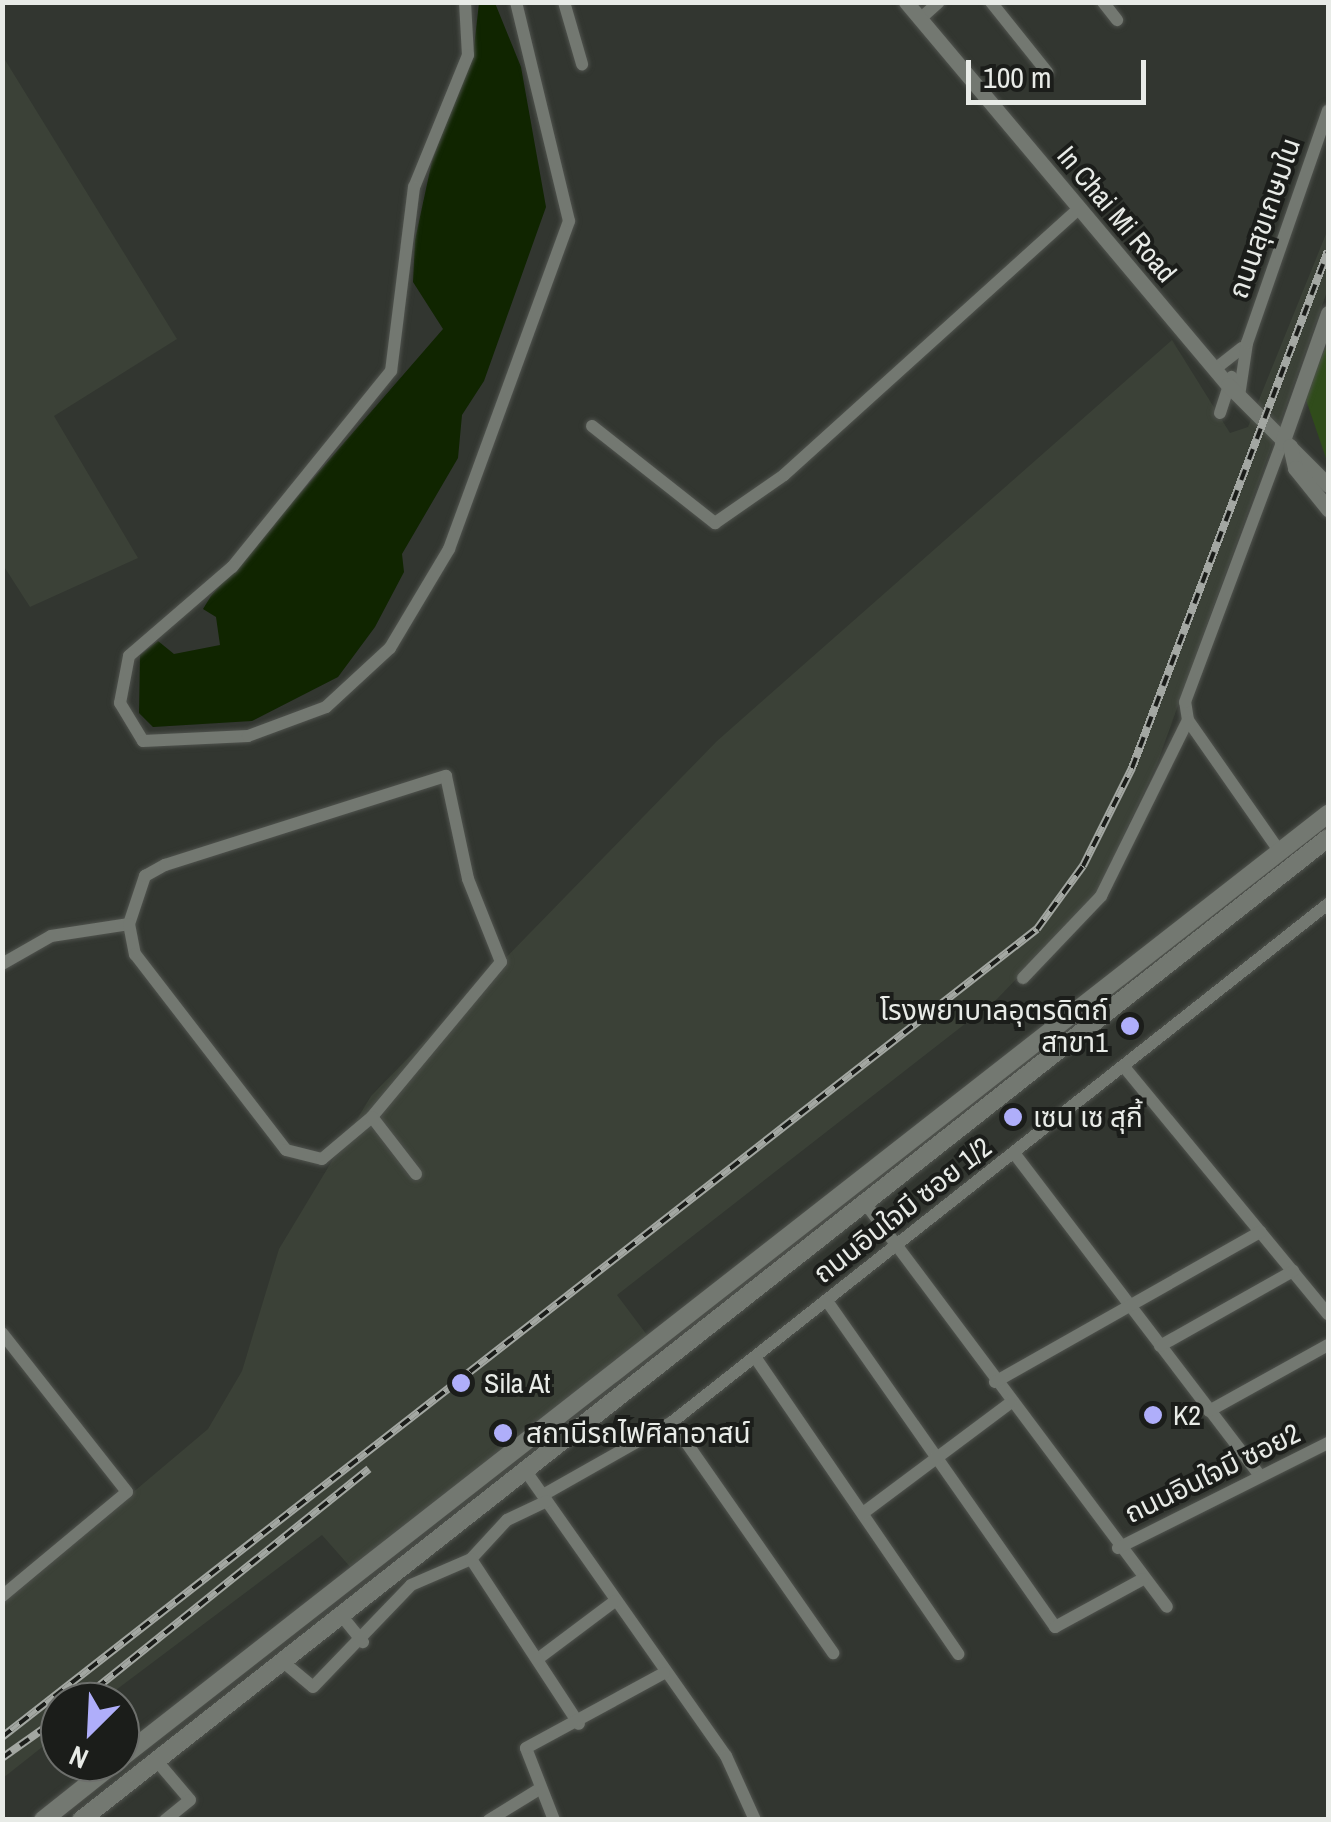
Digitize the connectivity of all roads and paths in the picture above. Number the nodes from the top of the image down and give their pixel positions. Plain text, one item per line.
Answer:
1 (464, 2) edge
2 (516, 2) edge
3 (564, 2) edge
4 (906, 2) edge
5 (939, 2) edge
6 (991, 2) edge
7 (1103, 2) edge
8 (920, 19) junction
9 (1117, 20) dead end
10 (582, 64) dead end
11 (1047, 72) dead end
12 (1328, 111) edge
13 (1080, 208) junction
14 (1328, 313) edge
15 (1247, 343) junction
16 (1215, 369) junction
17 (1233, 390) junction
18 (1220, 412) dead end
19 (1290, 420) junction
20 (592, 426) dead end
21 (1267, 428) junction
22 (1287, 448) junction
23 (1328, 486) edge
24 (1328, 509) edge
25 (1188, 720) junction
26 (1328, 814) edge
27 (1328, 838) edge
28 (1280, 852) junction
29 (1328, 904) edge
30 (129, 924) junction
31 (2, 964) edge
32 (1024, 978) dead end
33 (1125, 1068) junction
34 (372, 1116) junction
35 (1014, 1153) junction
36 (416, 1174) dead end
37 (865, 1204) junction
38 (1260, 1232) junction
39 (895, 1245) junction
40 (1293, 1270) junction
41 (827, 1301) junction
42 (1129, 1305) junction
43 (1328, 1314) edge
44 (2, 1333) edge
45 (1328, 1344) edge
46 (1160, 1346) junction
47 (755, 1357) junction
48 (623, 1366) junction
49 (995, 1382) junction
50 (636, 1384) junction
51 (1010, 1403) junction
52 (1210, 1411) junction
53 (672, 1422) junction
54 (1328, 1443) edge
55 (934, 1461) junction
56 (525, 1470) junction
57 (1260, 1476) junction
58 (491, 1497) junction
59 (545, 1498) junction
60 (863, 1513) junction
61 (507, 1520) junction
62 (1118, 1548) junction
63 (424, 1549) junction
64 (471, 1559) junction
65 (440, 1569) junction
66 (1143, 1579) junction
67 (2, 1596) edge
68 (615, 1602) junction
69 (1167, 1607) dead end
70 (340, 1615) junction
71 (363, 1642) junction
72 (833, 1653) dead end
73 (958, 1654) dead end
74 (539, 1658) junction
75 (282, 1662) junction
76 (664, 1672) junction
77 (579, 1724) junction
78 (140, 1743) edge
79 (156, 1760) junction
80 (90, 1782) edge
81 (538, 1790) junction
82 (42, 1820) edge
83 (80, 1820) edge
84 (165, 1820) edge
85 (488, 1820) edge
86 (554, 1820) edge
87 (756, 1820) edge

1 - 2 street
3 - 10 street
4 - 8 street, In Chai Mi Road
5 - 8 street
6 - 11 street
7 - 9 street
8 - 13 street, In Chai Mi Road
12 - 15 street, ถนนสุขเกษมใน
13 - 16 street, In Chai Mi Road
13 - 20 street
14 - 19 street
15 - 16 street, ถนนสุขเกษมใน
15 - 17 street, ถนนสุขเกษมใน
16 - 17 street, In Chai Mi Road
17 - 18 street, ถนนสุขเกษมใน
17 - 21 street, In Chai Mi Road
19 - 21 street
19 - 22 street
21 - 22 street, In Chai Mi Road
22 - 23 street, In Chai Mi Road
22 - 24 street, In Chai Mi Road
22 - 25 street
25 - 28 street
25 - 32 street
26 - 28 main road
27 - 37 main road
28 - 48 main road
29 - 33 street, ถนนอินใจมี ซอย 1/2
30 - 31 street
30 - 34 street
30 - 34 street
33 - 35 street, ถนนอินใจมี ซอย 1/2
33 - 38 street
34 - 36 street
35 - 39 street, ถนนอินใจมี ซอย 1/2
35 - 42 street
37 - 39 street
37 - 50 main road
38 - 40 street
38 - 42 street
39 - 41 street, ถนนอินใจมี ซอย 1/2
39 - 49 street
40 - 43 street
40 - 46 street
41 - 47 street, ถนนอินใจมี ซอย 1/2
41 - 55 street
42 - 46 street
42 - 49 street
44 - 67 street
45 - 52 street
46 - 52 street
47 - 53 street, ถนนอินใจมี ซอย 1/2
47 - 60 street
48 - 50 main road
48 - 78 main road
49 - 51 street
50 - 56 main road
51 - 55 street
51 - 62 street
52 - 57 street
53 - 59 street, ถนนอินใจมี ซอย 1/2
53 - 72 street
54 - 57 street, ถนนอินใจมี ซอย2
55 - 60 street
55 - 66 street
56 - 58 main road
56 - 59 street
57 - 62 street, ถนนอินใจมี ซอย2
58 - 61 street
58 - 63 main road
59 - 61 street, ถนนอินใจมี ซอย 1/2
59 - 68 street
60 - 73 street
61 - 64 street
62 - 66 street
63 - 65 street
63 - 70 main road
64 - 65 street
64 - 74 street
65 - 71 street
66 - 69 street
68 - 74 street
68 - 76 street
70 - 71 street
70 - 75 main road
71 - 75 street
74 - 77 street
75 - 79 main road
76 - 77 street
76 - 87 street
77 - 81 street
79 - 83 main road
79 - 84 street
80 - 82 main road
81 - 85 street
81 - 86 street

